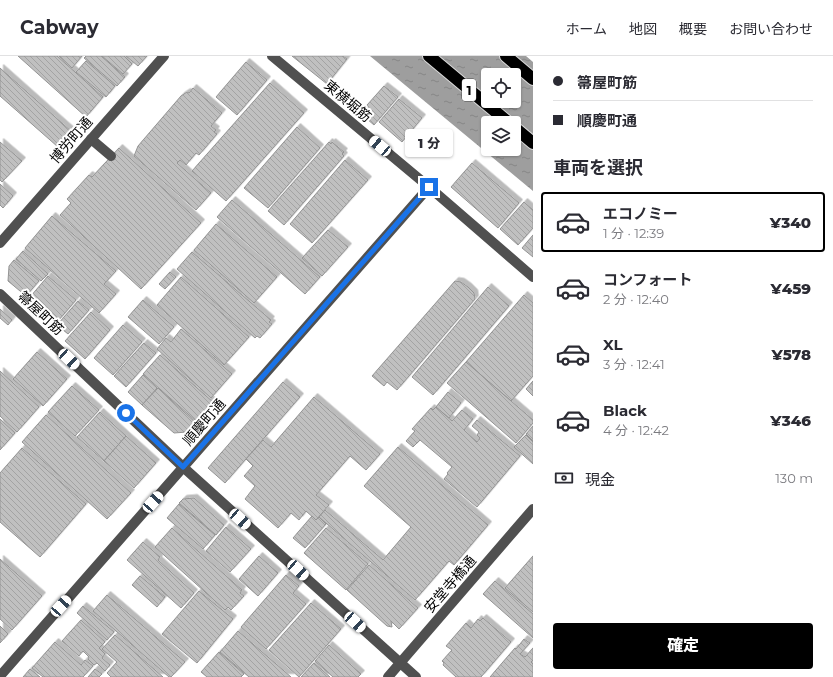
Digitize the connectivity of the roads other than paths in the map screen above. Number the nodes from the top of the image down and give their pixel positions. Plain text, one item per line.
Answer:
1 (164, 56) edge
2 (272, 56) edge
3 (425, 56) edge
4 (429, 56) edge
5 (506, 56) edge
6 (533, 79) edge
7 (459, 81) junction
8 (502, 116) edge
9 (521, 133) edge
10 (91, 139) junction
11 (533, 143) edge
12 (111, 156) dead end
13 (429, 187) junction
14 (0, 243) edge
15 (533, 276) edge
16 (0, 294) edge
17 (183, 467) junction
18 (533, 509) edge
19 (401, 663) junction
20 (0, 676) edge
21 (388, 677) edge
22 (416, 677) edge

1 - 10 street, 博労町通
2 - 13 street, 東横堀筋
3 - 7 highway, 1
4 - 7 highway, 1
5 - 6 highway
7 - 8 highway, 1
9 - 11 highway
10 - 12 street
10 - 14 street, 博労町通
13 - 15 street, 東横堀筋
13 - 17 street, 順慶町通
16 - 17 street, 箒屋町筋
17 - 19 street, 箒屋町筋
17 - 20 street, 順慶町通
18 - 19 street, 安堂寺橋通
19 - 21 street, 安堂寺橋通
19 - 22 street, 箒屋町筋

